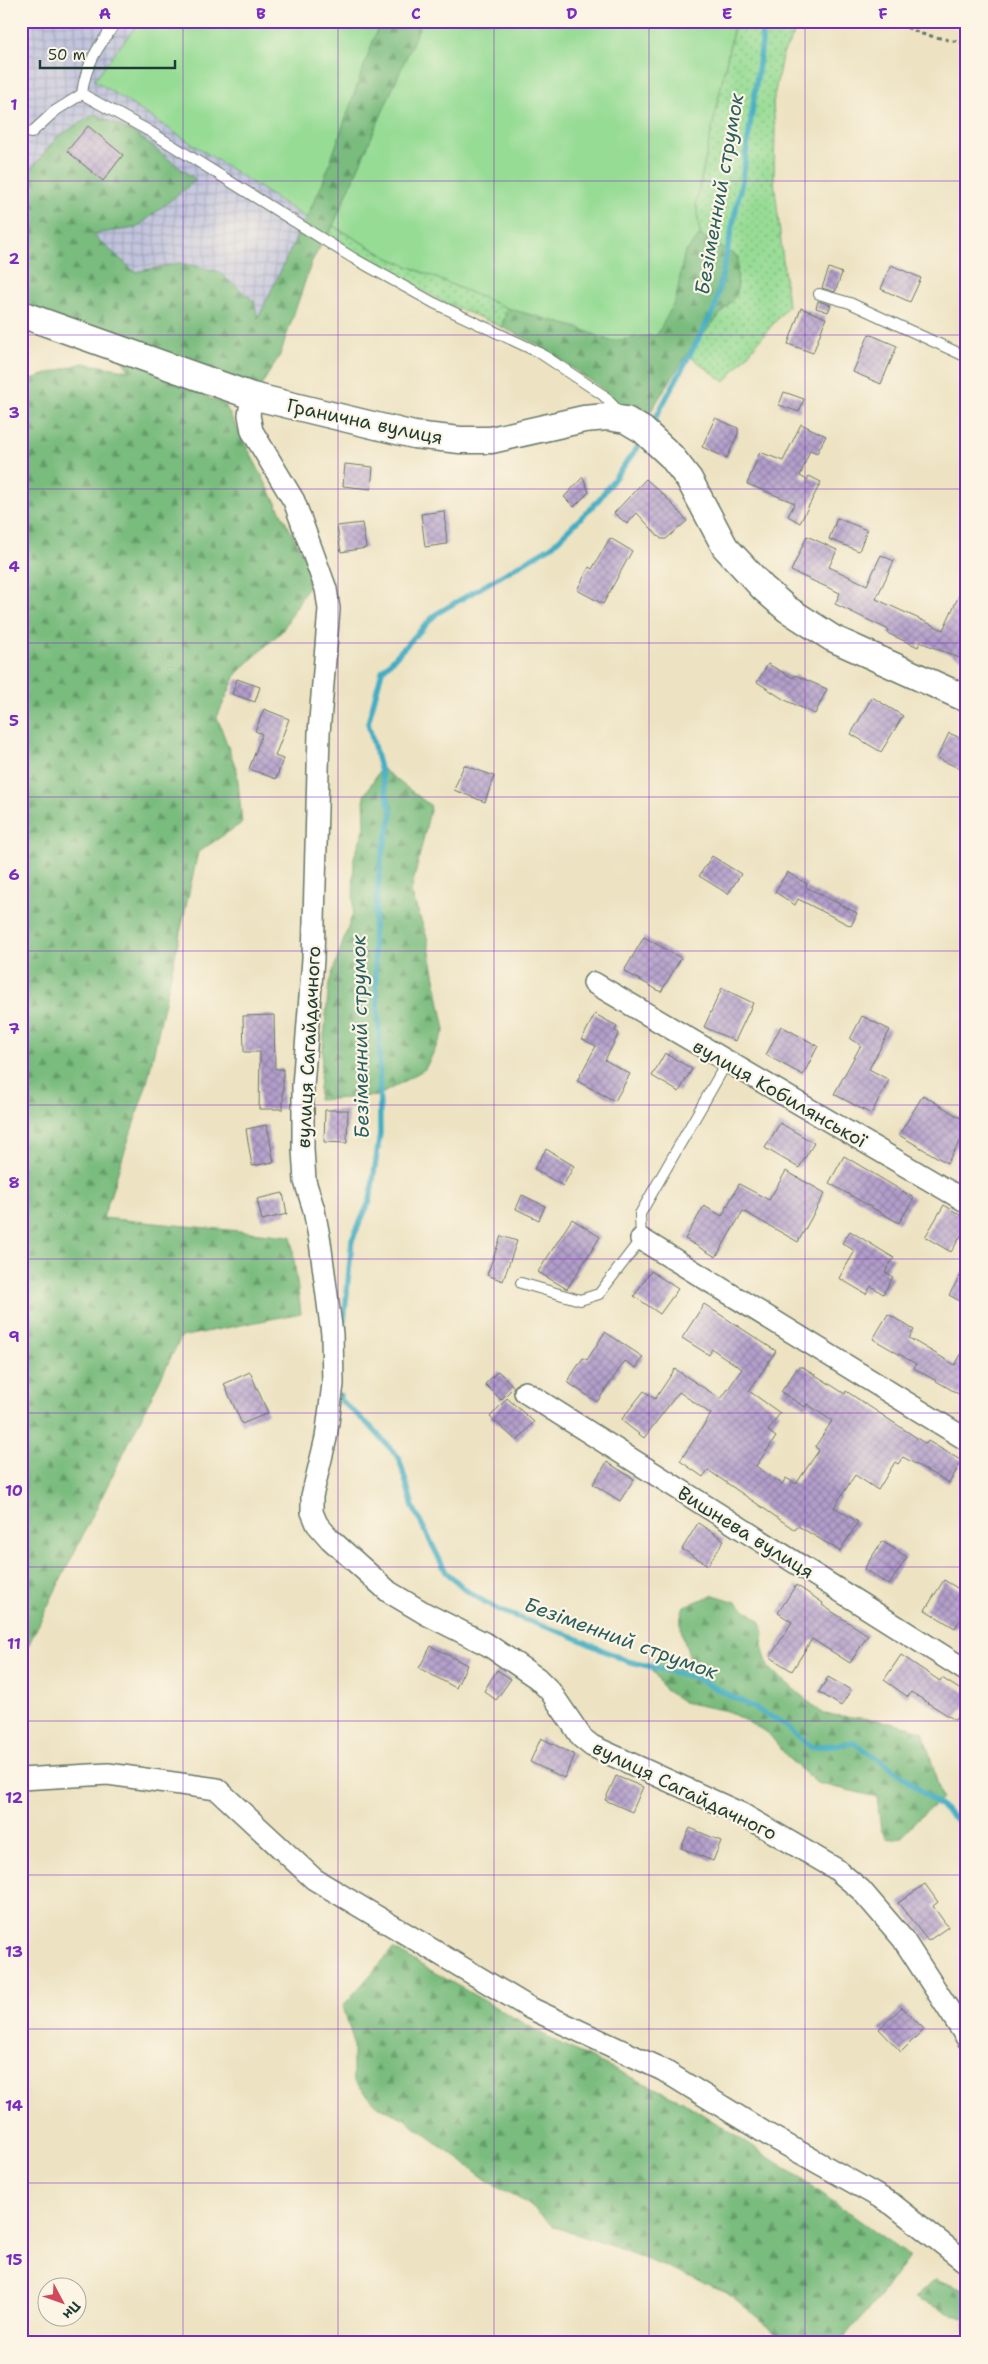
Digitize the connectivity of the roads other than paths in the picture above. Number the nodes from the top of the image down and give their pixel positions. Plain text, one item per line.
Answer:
1 (117, 21) edge
2 (82, 94) junction
3 (31, 133) dead end
4 (819, 294) dead end
5 (21, 314) edge
6 (967, 357) edge
7 (252, 396) junction
8 (626, 420) junction
9 (967, 699) edge
10 (594, 983) dead end
11 (727, 1062) junction
12 (967, 1202) edge
13 (641, 1239) junction
14 (521, 1283) dead end
15 (525, 1392) dead end
16 (967, 1440) edge
17 (967, 1671) edge
18 (21, 1778) edge
19 (967, 2038) edge
20 (967, 2263) edge

1 - 2 lane
2 - 3 lane
2 - 8 lane
4 - 6 lane
5 - 7 street, Гранична вулиця
7 - 8 street, Гранична вулиця
7 - 19 street, вулиця Сагайдачного
8 - 9 street, Гранична вулиця
10 - 11 street, вулиця Кобилянської
11 - 12 street, вулиця Кобилянської
11 - 13 lane
13 - 14 lane
13 - 16 street
15 - 17 street, Вишнева вулиця
18 - 20 street

